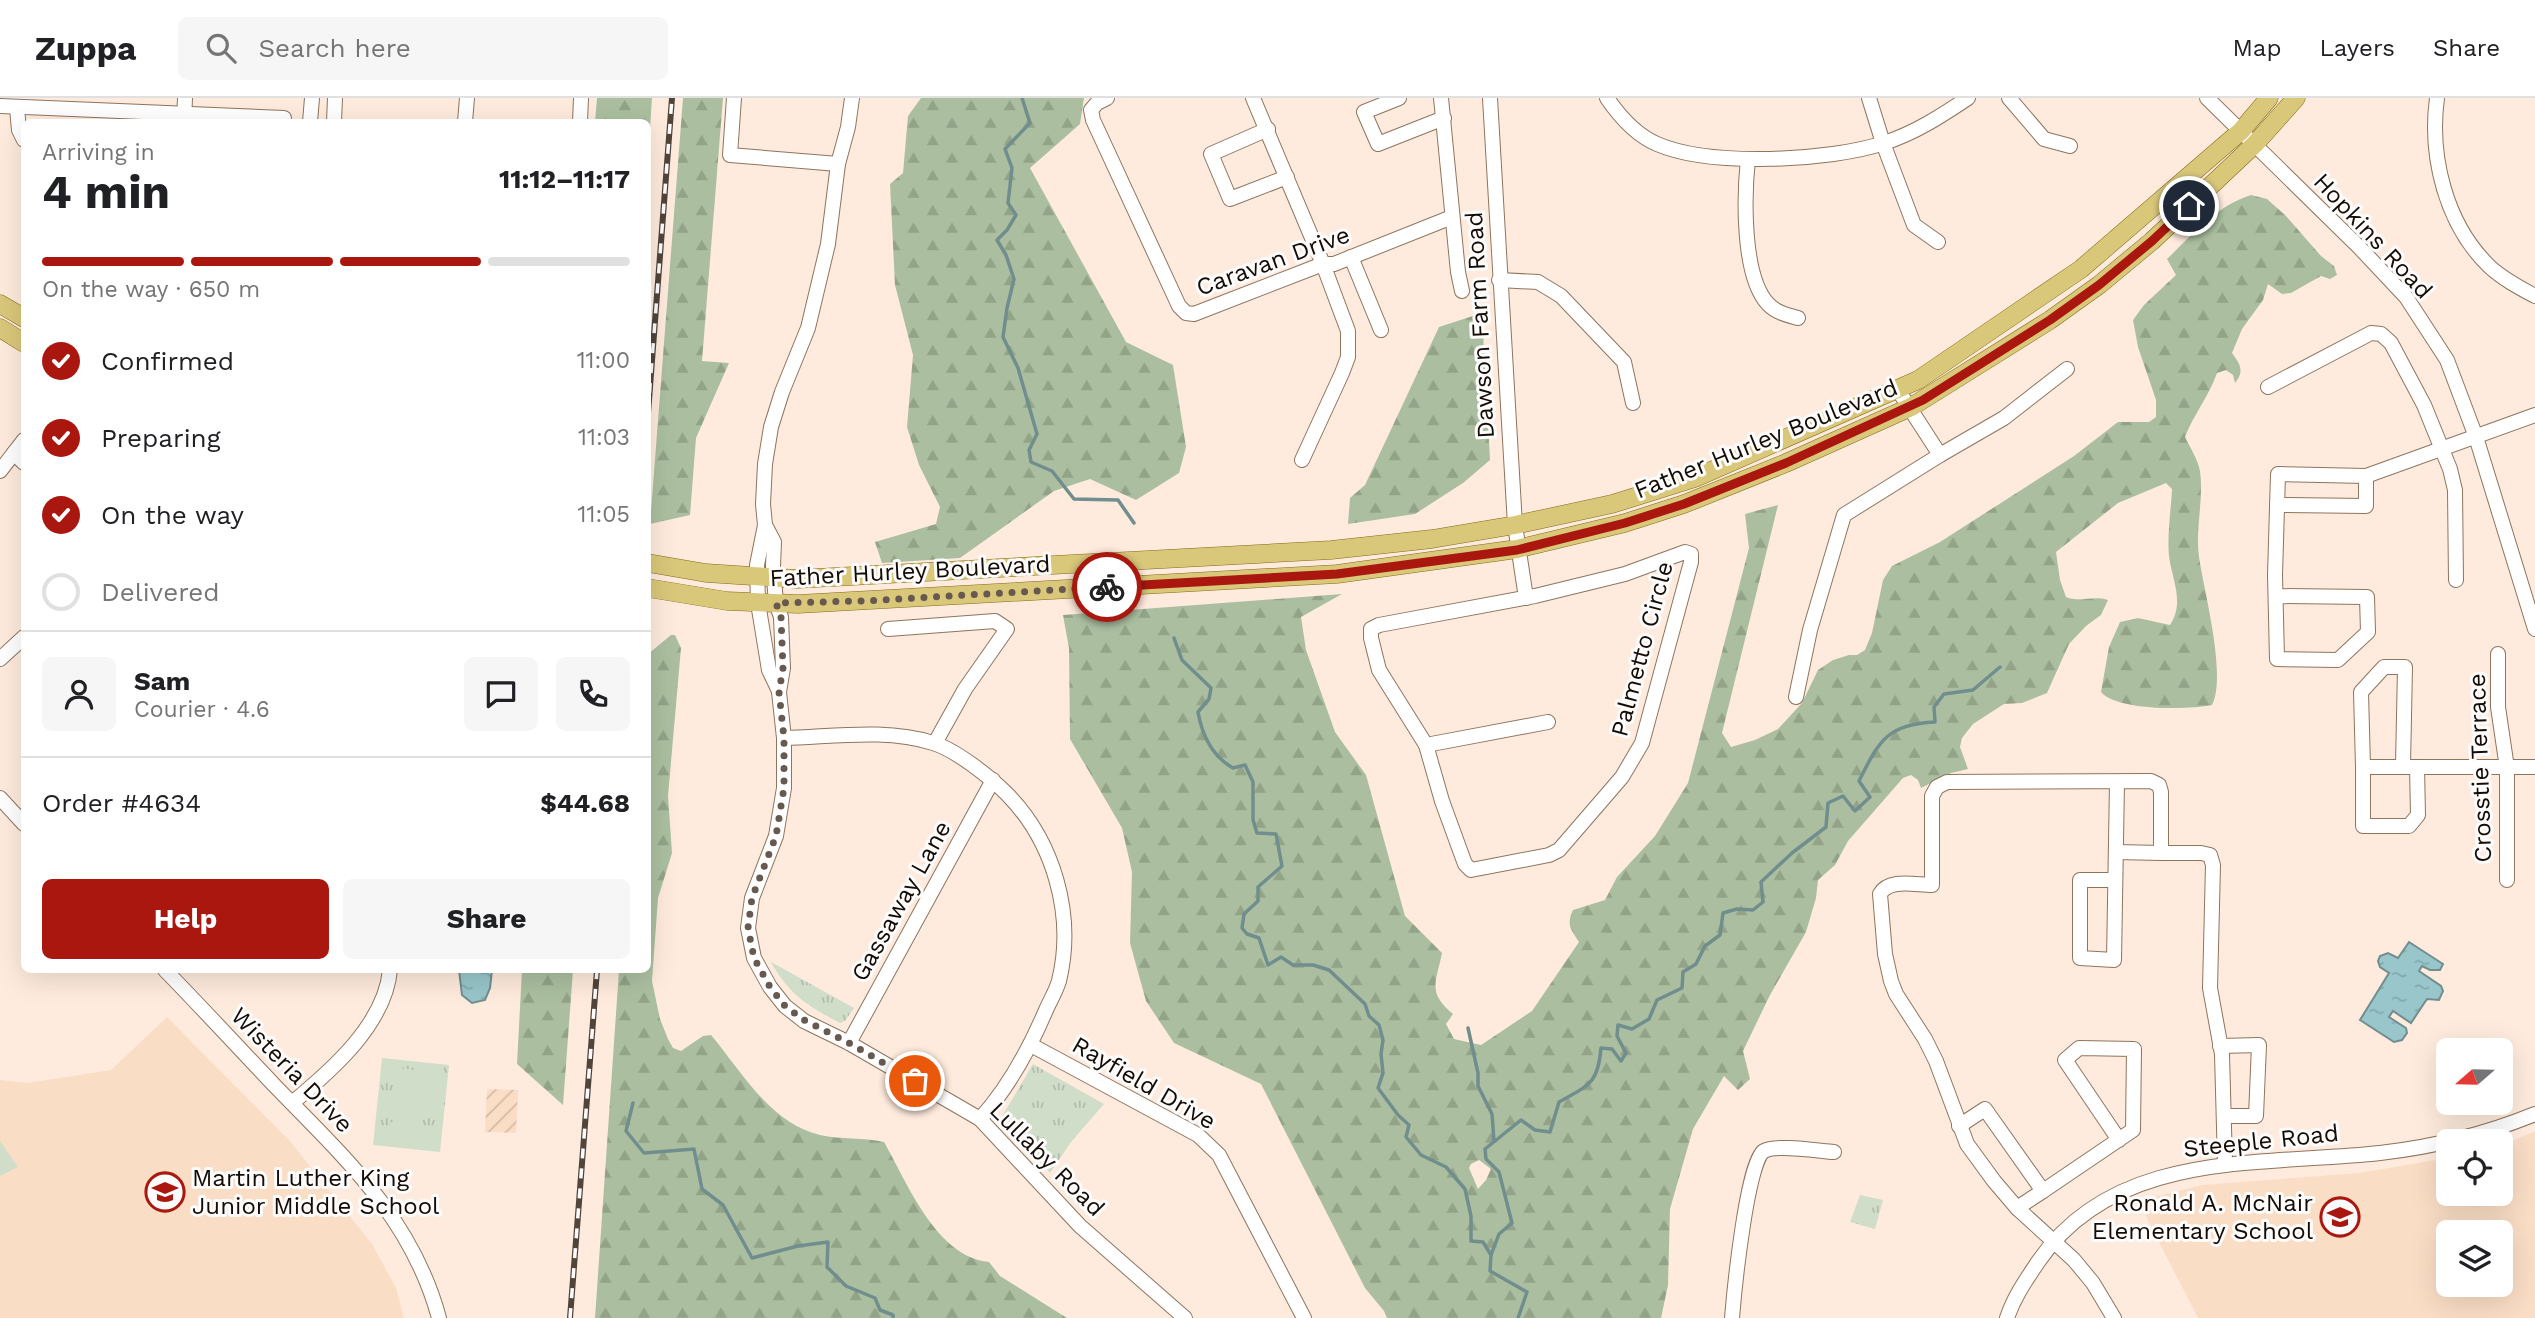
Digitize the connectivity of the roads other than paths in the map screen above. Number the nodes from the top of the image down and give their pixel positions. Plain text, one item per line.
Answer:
1 (184, 98) edge
2 (312, 98) edge
3 (335, 98) edge
4 (467, 98) edge
5 (581, 98) edge
6 (734, 98) edge
7 (852, 98) edge
8 (1107, 98) edge
9 (1253, 98) edge
10 (1399, 98) edge
11 (1441, 98) edge
12 (1490, 98) edge
13 (1607, 98) edge
14 (1869, 98) edge
15 (1968, 98) edge
16 (2009, 98) edge
17 (2207, 98) edge
18 (2269, 98) edge
19 (2296, 98) edge
20 (2437, 98) edge
21 (0, 106) edge
22 (17, 108) junction
23 (184, 118) edge
24 (284, 118) dead end
25 (1444, 118) junction
26 (310, 119) edge
27 (334, 119) edge
28 (466, 119) edge
29 (580, 119) edge
30 (1268, 129) junction
31 (2241, 131) junction
32 (21, 134) edge
33 (1883, 144) junction
34 (2255, 144) junction
35 (2070, 146) dead end
36 (1748, 159) junction
37 (838, 164) junction
38 (1287, 177) junction
39 (1452, 217) junction
40 (1938, 243) dead end
41 (1351, 257) junction
42 (1323, 264) junction
43 (1499, 280) junction
44 (1462, 291) dead end
45 (2535, 296) edge
46 (0, 303) edge
47 (21, 316) edge
48 (1798, 318) dead end
49 (0, 328) edge
50 (1381, 330) dead end
51 (21, 341) edge
52 (2067, 369) dead end
53 (2268, 387) dead end
54 (1898, 390) junction
55 (1633, 403) dead end
56 (1911, 407) junction
57 (2535, 415) edge
58 (2476, 437) junction
59 (2441, 449) junction
60 (1940, 455) junction
61 (19, 458) edge
62 (1302, 460) dead end
63 (0, 471) edge
64 (2366, 476) junction
65 (2277, 505) junction
66 (1515, 525) junction
67 (1517, 550) junction
68 (651, 564) edge
69 (766, 578) junction
70 (2456, 580) dead end
71 (651, 589) edge
72 (2276, 596) junction
73 (1526, 598) junction
74 (767, 603) junction
75 (888, 629) dead end
76 (2535, 629) edge
77 (21, 640) edge
78 (2498, 654) dead end
79 (0, 659) edge
80 (779, 692) junction
81 (1796, 697) dead end
82 (1548, 722) dead end
83 (784, 738) junction
84 (935, 743) junction
85 (1426, 745) junction
86 (2410, 766) junction
87 (2363, 767) junction
88 (2535, 767) edge
89 (2507, 768) junction
90 (993, 780) junction
91 (2117, 782) junction
92 (0, 798) edge
93 (21, 821) edge
94 (2116, 852) junction
95 (2161, 852) junction
96 (2115, 880) junction
97 (2507, 880) dead end
98 (168, 973) edge
99 (390, 973) edge
100 (849, 1043) junction
101 (1031, 1045) junction
102 (2220, 1045) junction
103 (292, 1103) junction
104 (2535, 1114) edge
105 (2224, 1116) junction
106 (980, 1119) junction
107 (1959, 1126) junction
108 (2119, 1140) junction
109 (1834, 1152) dead end
110 (2225, 1164) junction
111 (2043, 1191) junction
112 (2017, 1208) junction
113 (2052, 1241) junction
114 (439, 1318) edge
115 (1185, 1318) edge
116 (1304, 1318) edge
117 (1732, 1318) edge
118 (2007, 1318) edge
119 (2114, 1318) edge

1 - 23 street
2 - 26 street
3 - 27 street
4 - 28 street
5 - 29 street
6 - 37 street
7 - 37 street
8 - 42 street, Caravan Drive
9 - 30 street
10 - 25 street
11 - 25 street
12 - 43 street, Dawson Farm Road
13 - 36 street
14 - 33 street
15 - 33 street
16 - 35 street
17 - 31 street, Hopkins Road
18 - 31 main road, Father Hurley Boulevard
19 - 34 main road, Father Hurley Boulevard
20 - 45 street
21 - 22 street
22 - 23 street
22 - 32 street
23 - 24 street
25 - 39 street
30 - 38 street
30 - 38 street
31 - 34 street, Hopkins Road
31 - 54 main road, Father Hurley Boulevard
33 - 36 street
33 - 40 street
34 - 56 main road, Father Hurley Boulevard
34 - 58 street, Hopkins Road
36 - 48 street
37 - 69 street
38 - 42 street
39 - 41 street, Caravan Drive
39 - 44 street
41 - 42 street, Caravan Drive
41 - 50 street
42 - 62 street
43 - 55 street
43 - 66 street, Dawson Farm Road
46 - 47 main road
49 - 51 main road
52 - 60 street
53 - 59 street
54 - 56 street
54 - 66 main road, Father Hurley Boulevard
56 - 60 street
56 - 67 main road, Father Hurley Boulevard
57 - 58 street
58 - 59 street
58 - 76 street, Hopkins Road
59 - 64 street
59 - 70 street
60 - 81 street
61 - 63 street
64 - 65 street
64 - 65 street
65 - 72 street
66 - 67 street, Dawson Farm Road
66 - 69 main road, Father Hurley Boulevard
67 - 73 street
67 - 74 main road, Father Hurley Boulevard
68 - 69 main road, Father Hurley Boulevard
69 - 74 street
71 - 74 main road, Father Hurley Boulevard
72 - 72 street
73 - 85 street, Palmetto Circle
73 - 85 street, Palmetto Circle
74 - 80 street, Lullaby Road
74 - 80 street, Lullaby Road
75 - 84 street
77 - 79 street
78 - 89 street, Crosstie Terrace
80 - 83 street, Lullaby Road
82 - 85 street
83 - 84 street
83 - 100 street, Lullaby Road
84 - 90 street
86 - 87 street
86 - 87 street
86 - 87 street
86 - 89 street
88 - 89 street
89 - 97 street, Crosstie Terrace
90 - 100 street, Gassaway Lane
90 - 101 street
91 - 94 street
91 - 95 street
91 - 107 street
92 - 93 street
94 - 95 street
94 - 96 street
95 - 102 street
96 - 96 street
98 - 103 street, Wisteria Drive
99 - 103 street
100 - 106 street, Lullaby Road
101 - 106 street
101 - 116 street, Rayfield Drive
102 - 105 street
102 - 105 street
103 - 114 street, Wisteria Drive
104 - 110 street, Steeple Road
105 - 110 street
106 - 115 street, Lullaby Road
107 - 111 street
107 - 112 street
108 - 108 street
108 - 111 street
109 - 117 street
110 - 113 street, Steeple Road
111 - 112 street
112 - 113 street
113 - 118 street, Steeple Road
113 - 119 street

